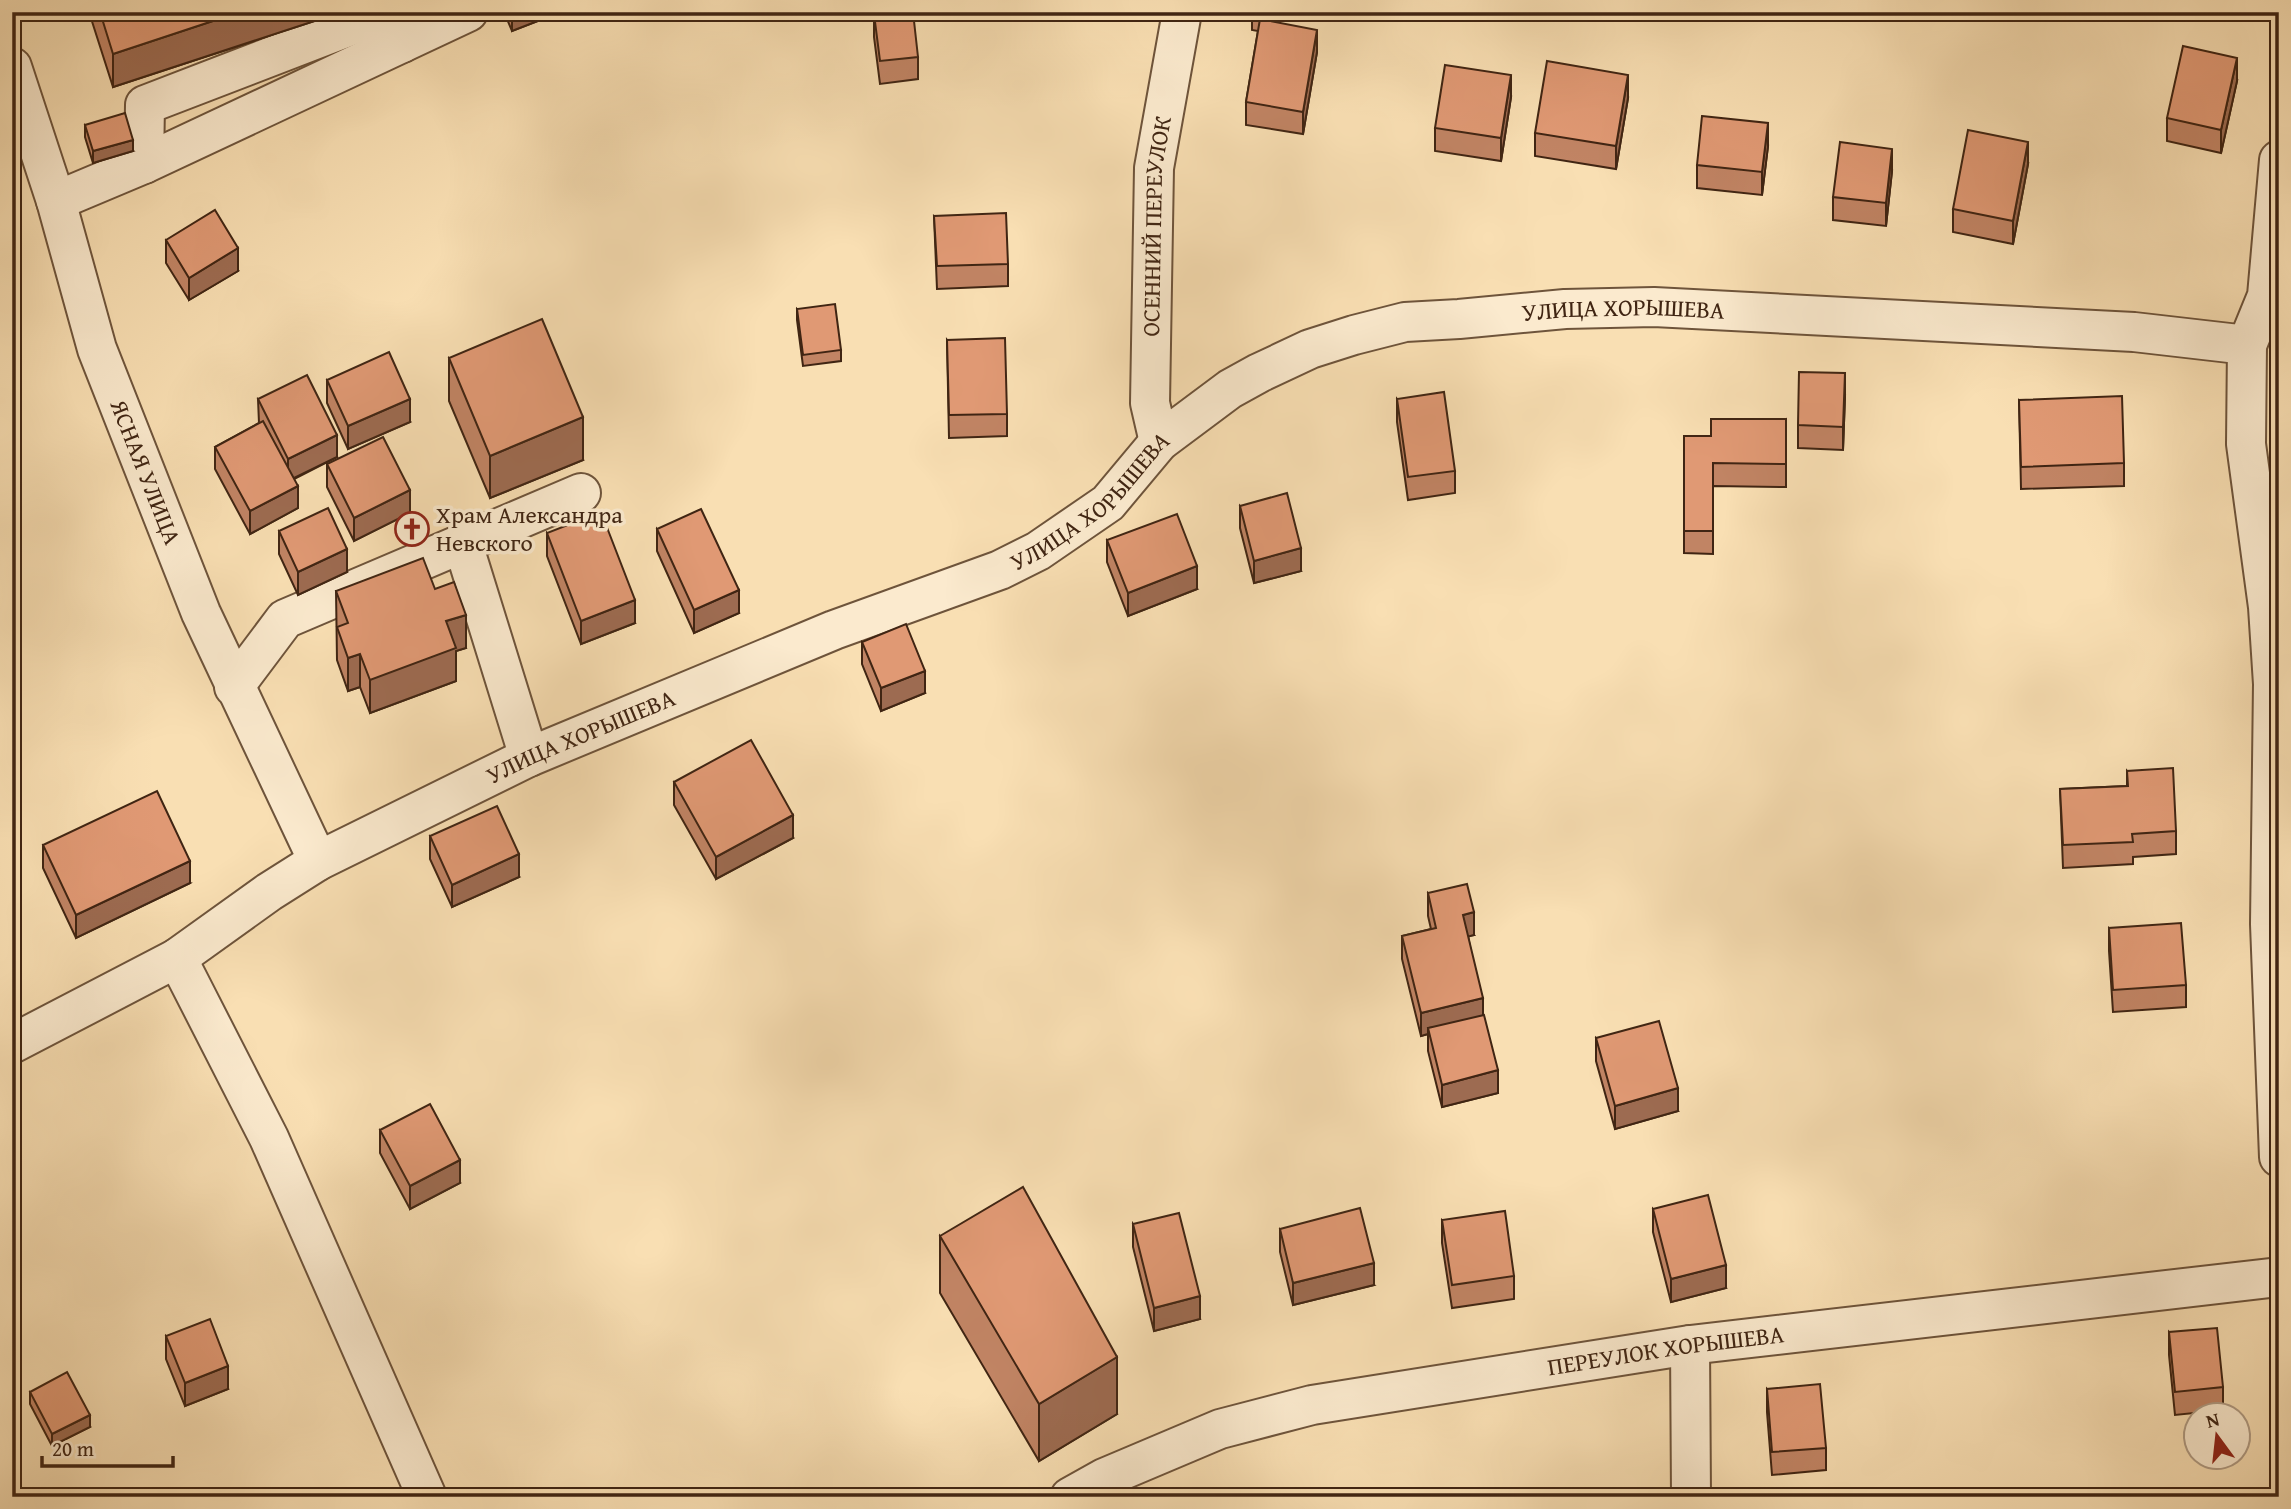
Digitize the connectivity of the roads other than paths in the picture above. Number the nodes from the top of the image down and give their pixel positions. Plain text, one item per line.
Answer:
1 (468, 12) edge
2 (1182, 12) edge
3 (402, 43) junction
4 (12, 67) edge
5 (2279, 160) edge
6 (144, 164) junction
7 (56, 201) junction
8 (2247, 345) junction
9 (1159, 442) junction
10 (581, 494) dead end
11 (463, 544) junction
12 (234, 687) junction
13 (529, 757) junction
14 (318, 861) junction
15 (177, 958) junction
16 (12, 1044) edge
17 (2279, 1157) edge
18 (2279, 1277) edge
19 (1690, 1345) junction
20 (427, 1497) edge
21 (1070, 1497) edge
22 (1691, 1497) edge

1 - 3 street
2 - 9 street, ОСЕННИЙ ПЕРЕУЛОК
3 - 6 street
3 - 6 street
4 - 7 street, ЯСНАЯ УЛИЦА
5 - 8 street
6 - 7 street
7 - 12 street, ЯСНАЯ УЛИЦА
8 - 9 street, УЛИЦА ХОРЫШЕВА
8 - 17 street
9 - 13 street, УЛИЦА ХОРЫШЕВА
10 - 11 street
11 - 12 street
11 - 13 street
12 - 14 street, ЯСНАЯ УЛИЦА
13 - 14 street, УЛИЦА ХОРЫШЕВА
14 - 15 street, УЛИЦА ХОРЫШЕВА
15 - 16 street, УЛИЦА ХОРЫШЕВА
15 - 20 street
18 - 19 street, ПЕРЕУЛОК ХОРЫШЕВА
19 - 21 street, ПЕРЕУЛОК ХОРЫШЕВА
19 - 22 street

